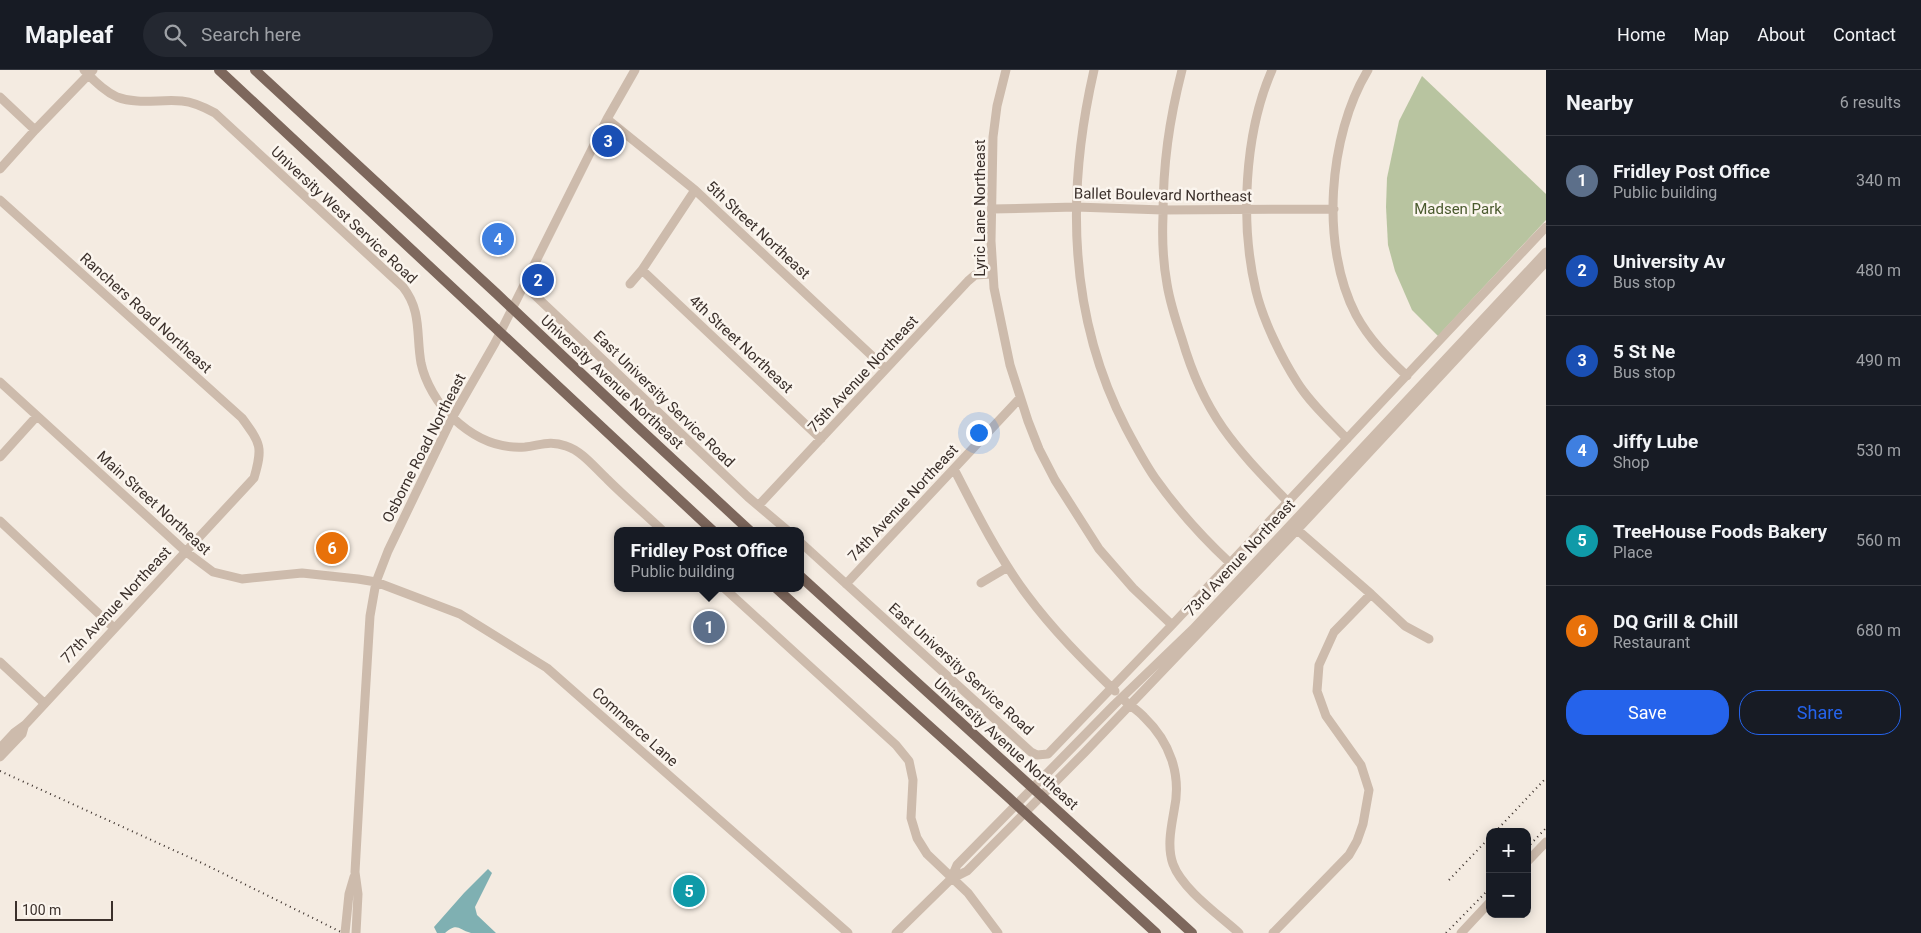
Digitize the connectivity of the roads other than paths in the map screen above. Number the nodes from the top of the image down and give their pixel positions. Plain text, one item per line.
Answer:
1 (219, 70) edge
2 (255, 70) edge
3 (635, 70) edge
4 (1006, 70) edge
5 (1094, 70) edge
6 (1182, 70) edge
7 (1272, 70) edge
8 (1368, 70) edge
9 (88, 72) edge
10 (0, 98) edge
11 (607, 119) junction
12 (35, 130) junction
13 (0, 169) edge
14 (695, 190) junction
15 (0, 200) edge
16 (1076, 207) junction
17 (992, 209) junction
18 (1334, 209) junction
19 (1162, 210) junction
20 (1248, 210) junction
21 (1546, 227) edge
22 (1546, 252) edge
23 (1546, 262) edge
24 (642, 270) junction
25 (992, 274) junction
26 (630, 284) dead end
27 (524, 285) junction
28 (512, 308) junction
29 (500, 332) junction
30 (886, 369) junction
31 (1406, 376) junction
32 (0, 382) edge
33 (1020, 398) junction
34 (37, 416) junction
35 (452, 418) junction
36 (821, 439) junction
37 (1348, 439) junction
38 (260, 456) joint
39 (0, 457) edge
40 (954, 469) junction
41 (1288, 502) junction
42 (759, 505) junction
43 (0, 521) edge
44 (1290, 524) junction
45 (659, 527) edge
46 (709, 527) edge
47 (746, 527) edge
48 (784, 527) edge
49 (1297, 530) junction
50 (804, 546) edge
51 (185, 552) junction
52 (1230, 563) junction
53 (1008, 567) junction
54 (804, 580) edge
55 (376, 582) junction
56 (981, 583) dead end
57 (846, 584) junction
58 (728, 592) edge
59 (780, 592) edge
60 (1371, 594) junction
61 (1172, 625) junction
62 (114, 628) junction
63 (1429, 639) dead end
64 (0, 662) edge
65 (1111, 687) junction
66 (1122, 697) junction
67 (44, 703) junction
68 (1130, 705) junction
69 (25, 724) junction
70 (0, 748) edge
71 (1037, 755) joint
72 (0, 757) edge
73 (1037, 793) junction
74 (1020, 809) junction
75 (1546, 842) edge
76 (1531, 858) edge
77 (355, 872) junction
78 (951, 878) junction
79 (1486, 906) edge
80 (345, 933) edge
81 (356, 933) edge
82 (848, 933) edge
83 (896, 933) edge
84 (998, 933) edge
85 (1156, 933) edge
86 (1192, 933) edge
87 (1239, 933) edge
88 (1273, 933) edge
89 (1461, 933) edge

1 - 29 main road
2 - 28 main road, University Avenue Northeast
3 - 11 street, Osborne Road Northeast
4 - 17 street, Lyric Lane Northeast
5 - 16 street
6 - 19 street
7 - 20 street
8 - 18 street
9 - 12 street
9 - 35 street, University West Service Road
10 - 12 street
11 - 14 street, 5th Street Northeast
11 - 27 street, Osborne Road Northeast
12 - 13 street
14 - 24 street
14 - 30 street, 5th Street Northeast
15 - 38 street, Ranchers Road Northeast
16 - 17 street, Ballet Boulevard Northeast
16 - 19 street, Ballet Boulevard Northeast
16 - 52 street
17 - 25 street, Lyric Lane Northeast
18 - 20 street, Ballet Boulevard Northeast
18 - 31 street
19 - 20 street, Ballet Boulevard Northeast
19 - 41 street
20 - 37 street
21 - 31 street, 73rd Avenue Northeast
22 - 44 street, 73rd Avenue Northeast
23 - 49 street, 73rd Avenue Northeast
24 - 26 street
24 - 36 street, 4th Street Northeast
25 - 30 street, 75th Avenue Northeast
25 - 33 street, Lyric Lane Northeast
27 - 28 street, Osborne Road Northeast
27 - 42 street, East University Service Road
28 - 29 street, Osborne Road Northeast
28 - 47 main road, University Avenue Northeast
29 - 35 street, Osborne Road Northeast
29 - 46 main road
30 - 36 street, 75th Avenue Northeast
31 - 37 street, 73rd Avenue Northeast
32 - 34 street, Main Street Northeast
33 - 40 street, 74th Avenue Northeast
33 - 61 street, Lyric Lane Northeast
34 - 39 street
34 - 51 street, Main Street Northeast
35 - 45 street, University West Service Road
35 - 55 street, Osborne Road Northeast
36 - 42 street, 75th Avenue Northeast
37 - 41 street, 73rd Avenue Northeast
38 - 51 street, 77th Avenue Northeast
40 - 53 street
40 - 57 street, 74th Avenue Northeast
41 - 52 street, 73rd Avenue Northeast
42 - 48 street, East University Service Road
43 - 62 street
44 - 49 street
44 - 66 street, 73rd Avenue Northeast
49 - 60 street
49 - 68 street, 73rd Avenue Northeast
50 - 57 street, East University Service Road
51 - 55 street, Main Street Northeast
51 - 62 street, 77th Avenue Northeast
52 - 61 street, 73rd Avenue Northeast
53 - 56 street
53 - 65 street
54 - 73 main road, University Avenue Northeast
55 - 77 street, Osborne Road Northeast
55 - 82 street, Commerce Lane
57 - 71 street, East University Service Road
58 - 78 street
59 - 74 main road
60 - 63 street
60 - 88 street
61 - 65 street, 73rd Avenue Northeast
62 - 67 street, 77th Avenue Northeast
64 - 67 street
65 - 66 street
65 - 71 street, 73rd Avenue Northeast
66 - 68 street
66 - 73 street, 73rd Avenue Northeast
67 - 69 street, 77th Avenue Northeast
68 - 73 street, 73rd Avenue Northeast
68 - 87 street
69 - 70 street, 77th Avenue Northeast
69 - 72 street, 77th Avenue Northeast
73 - 74 street, 73rd Avenue Northeast
73 - 86 main road, University Avenue Northeast
74 - 78 street, 73rd Avenue Northeast
74 - 85 main road
75 - 76 street
77 - 80 street, Osborne Road Northeast
77 - 81 street, Osborne Road Northeast
78 - 83 street, 73rd Avenue Northeast
78 - 84 street
79 - 89 street

